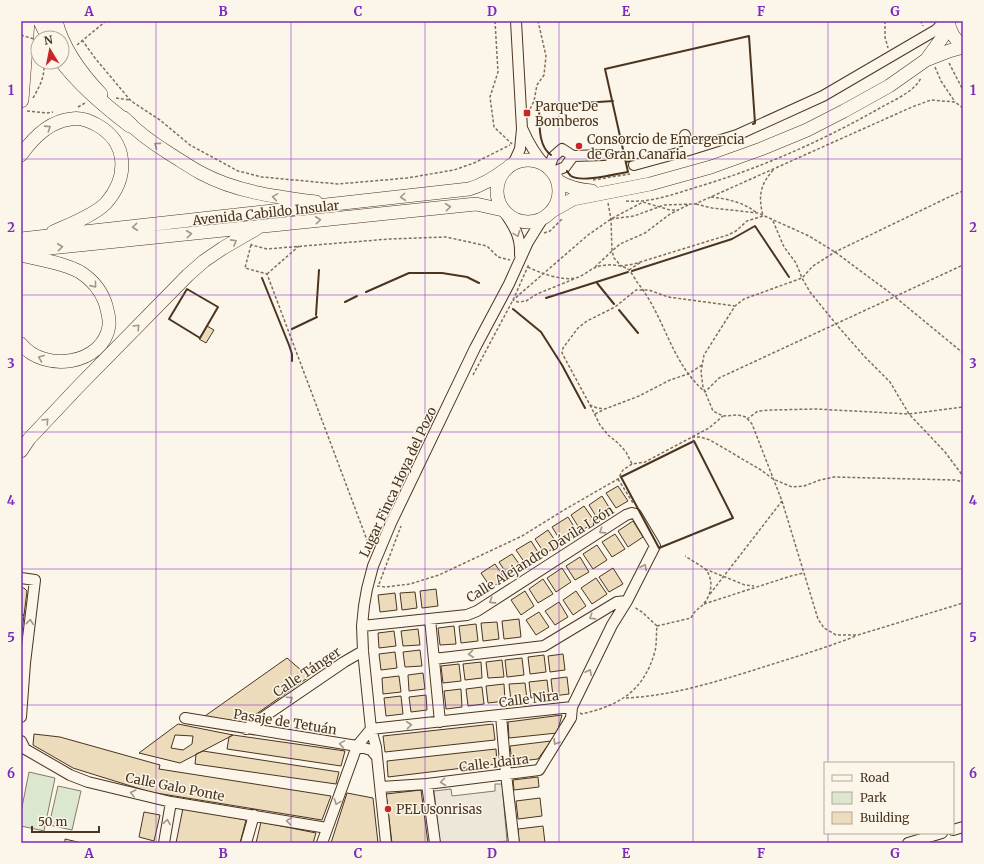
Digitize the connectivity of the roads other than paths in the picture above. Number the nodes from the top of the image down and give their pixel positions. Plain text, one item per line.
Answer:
1 (516, 21) edge
2 (947, 21) edge
3 (25, 30) edge
4 (963, 46) edge
5 (928, 59) junction
6 (70, 70) edge
7 (26, 101) edge
8 (130, 125) joint
9 (522, 129) junction
10 (685, 135) dead end
11 (689, 150) junction
12 (21, 155) edge
13 (604, 155) dead end
14 (573, 156) junction
15 (510, 165) junction
16 (634, 165) road end
17 (551, 171) junction
18 (607, 197) junction
19 (342, 204) junction
20 (503, 210) junction
21 (548, 214) junction
22 (260, 226) junction
23 (42, 236) junction
24 (21, 239) edge
25 (21, 251) edge
26 (21, 255) edge
27 (526, 264) junction
28 (21, 344) edge
29 (21, 450) edge
30 (636, 514) joint
31 (21, 578) edge
32 (627, 602) junction
33 (430, 619) junction
34 (362, 626) junction
35 (363, 651) junction
36 (434, 659) junction
37 (23, 663) edge
38 (572, 707) junction
39 (501, 715) junction
40 (21, 717) edge
41 (186, 718) dead end
42 (440, 722) junction
43 (246, 729) junction
44 (371, 729) junction
45 (22, 746) edge
46 (357, 746) junction
47 (377, 757) junction
48 (506, 774) junction
49 (427, 784) junction
50 (381, 787) junction
51 (171, 802) junction
52 (254, 815) junction
53 (327, 828) junction
54 (939, 834) edge
55 (164, 843) edge
56 (246, 843) edge
57 (322, 843) edge
58 (386, 843) edge
59 (435, 843) edge
60 (514, 843) edge
61 (908, 843) edge

1 - 9 street
2 - 4 main road
2 - 5 main road
2 - 11 street
3 - 7 highway
4 - 5 main road
5 - 18 main road
6 - 8 highway
19 -> 8 main road
9 - 15 street
9 - 17 street
10 - 11 street
11 - 16 street
12 -> 23 main road
13 - 14 street
14 - 17 street
14 - 17 street
15 - 17 main road
15 -> 19 main road, Avenida Cabildo Insular
15 - 20 main road
17 - 18 main road
17 - 21 main road
18 - 21 main road
19 -> 23 main road, Avenida Cabildo Insular
20 - 21 main road
22 -> 20 main road, Avenida Cabildo Insular
20 -> 27 street, Lugar Finca Hoya del Pozo
21 - 27 street, Lugar Finca Hoya del Pozo
25 -> 22 main road, Avenida Cabildo Insular
29 -> 22 main road
23 - 24 main road, Avenida Cabildo Insular
26 -> 28 main road
27 - 34 street, Lugar Finca Hoya del Pozo
32 -> 30 street, Calle Nira
30 -> 33 street, Calle Alejandro Dávila León
37 -> 31 street
32 -> 36 street
38 -> 32 street, Calle Nira
33 - 34 street, Calle Alejandro Dávila León
33 - 36 street
34 - 35 street, Lugar Finca Hoya del Pozo
43 -> 35 street, Calle Tánger
35 - 44 street, Lugar Finca Hoya del Pozo
36 - 42 street
37 - 40 street
38 - 39 street, Calle Nira
38 -> 48 street, Calle Idaira
39 - 42 street, Calle Nira
39 - 48 street
41 - 43 street, Pasaje de Tetuán
44 -> 42 street, Calle Nira
46 -> 43 street, Pasaje de Tetuán
44 - 46 street
44 - 47 street, Lugar Finca Hoya del Pozo
51 -> 45 street, Calle Galo Ponte
46 - 47 street, Pasaje de Tetuán
46 -> 53 street
47 - 50 street, Lugar Finca Hoya del Pozo
48 -> 49 street, Calle Idaira
48 - 60 street
49 - 50 street, Calle Idaira
49 - 59 street
50 - 58 street, Lugar Finca Hoya del Pozo
51 - 52 street, Calle Galo Ponte
55 -> 51 street
53 -> 52 street, Calle Galo Ponte
52 - 56 street
53 - 57 street
54 - 61 street

